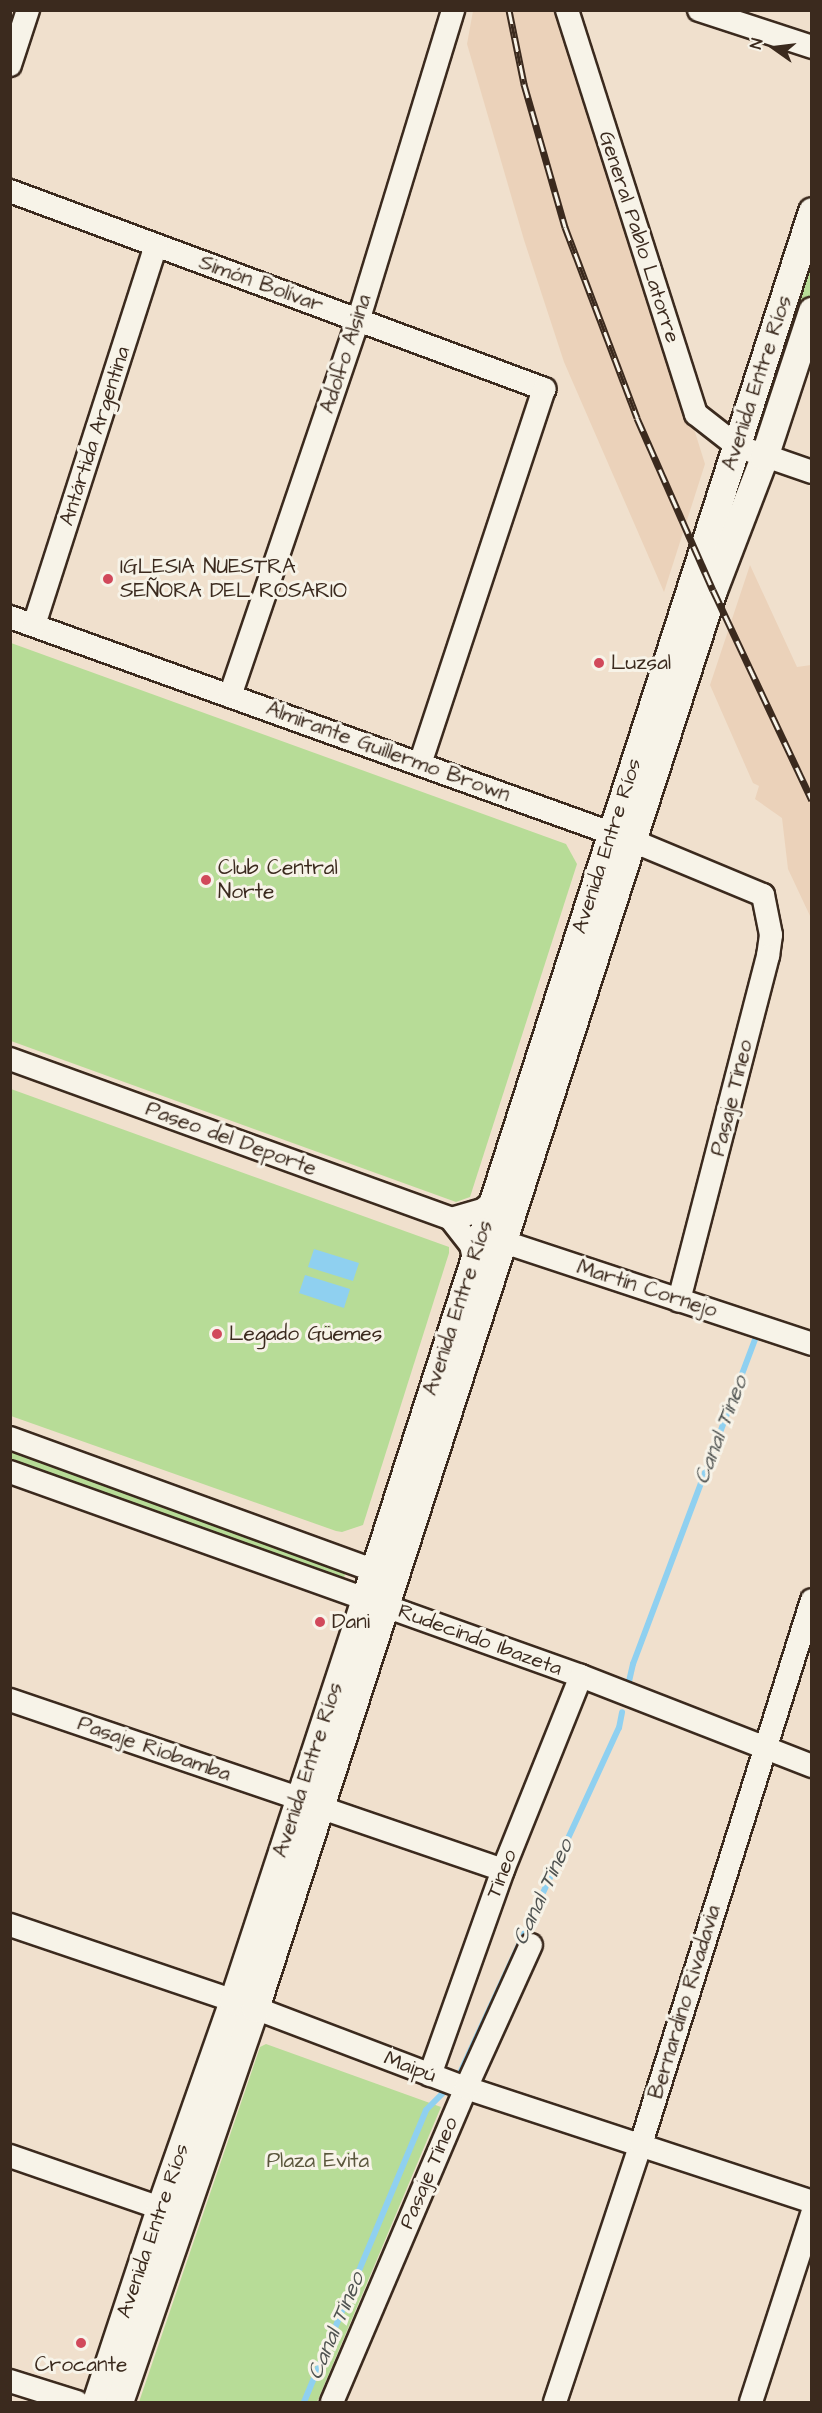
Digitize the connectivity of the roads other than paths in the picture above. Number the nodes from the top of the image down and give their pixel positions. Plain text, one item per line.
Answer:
1 (28, 10) edge
2 (453, 10) edge
3 (567, 10) edge
4 (699, 10) edge
5 (812, 47) edge
6 (10, 65) edge
7 (10, 191) edge
8 (812, 211) edge
9 (156, 246) junction
10 (812, 311) edge
11 (359, 318) junction
12 (737, 447) junction
13 (764, 457) junction
14 (812, 472) edge
15 (694, 613) junction
16 (10, 617) edge
17 (34, 625) junction
18 (230, 696) junction
19 (420, 763) junction
20 (622, 836) junction
21 (763, 895) joint
22 (10, 1059) edge
23 (492, 1202) junction
24 (451, 1219) junction
25 (486, 1245) junction
26 (679, 1301) junction
27 (812, 1344) edge
28 (10, 1438) edge
29 (10, 1472) edge
30 (384, 1574) junction
31 (812, 1600) edge
32 (375, 1602) junction
33 (581, 1676) junction
34 (10, 1700) edge
35 (764, 1749) junction
36 (812, 1766) edge
37 (308, 1803) junction
38 (503, 1870) junction
39 (10, 1924) edge
40 (531, 1945) dead end
41 (244, 2004) junction
42 (430, 2074) junction
43 (466, 2088) junction
44 (641, 2144) junction
45 (10, 2156) edge
46 (812, 2202) edge
47 (160, 2208) junction
48 (812, 2214) edge
49 (10, 2381) edge
50 (77, 2403) edge
51 (96, 2403) edge
52 (119, 2403) edge
53 (332, 2403) edge
54 (555, 2403) edge
55 (751, 2403) edge

1 - 6 street
2 - 11 street, Adolfo Alsina
3 - 12 street, General Pablo Latorre
4 - 5 street
7 - 9 street, Simón Bolívar
8 - 12 main road, Avenida Entre Ríos
9 - 11 street, Simón Bolívar
9 - 17 street, Antártida Argentina
10 - 13 main road, Avenida Entre Ríos
11 - 18 street, Adolfo Alsina
11 - 19 street, Simón Bolívar
12 - 13 street
12 - 15 main road, Avenida Entre Ríos
13 - 14 street
13 - 15 main road, Avenida Entre Ríos
15 - 20 main road, Avenida Entre Ríos
16 - 17 street, Almirante Guillermo Brown
17 - 18 street, Almirante Guillermo Brown
18 - 19 street, Almirante Guillermo Brown
19 - 20 street, Almirante Guillermo Brown
20 - 21 street, Almirante Guillermo Brown
20 - 23 main road, Avenida Entre Ríos
20 - 25 main road, Avenida Entre Ríos
21 - 26 street, Pasaje Tineo
22 - 24 street, Paseo del Deporte
23 - 24 street
23 - 25 main road, Avenida Entre Ríos
24 - 25 street
25 - 26 street, Martín Cornejo
25 - 30 main road, Avenida Entre Ríos
26 - 27 street, Martín Cornejo
28 - 30 street
29 - 32 street, Rudecindo Ibazeta
30 - 32 main road, Avenida Entre Ríos
31 - 35 street, Bernardino Rivadavia
32 - 33 street, Rudecindo Ibazeta
32 - 37 main road, Avenida Entre Ríos
33 - 35 street, Rudecindo Ibazeta
33 - 38 street, Tineo
34 - 37 street, Pasaje Riobamba
35 - 36 street, Rudecindo Ibazeta
35 - 44 street, Bernardino Rivadavia
37 - 38 street, Pasaje Riobamba
37 - 41 main road, Avenida Entre Ríos
38 - 42 street, Tineo
39 - 41 street, Maipú
40 - 43 street, Pasaje Tineo
41 - 42 street, Maipú
41 - 47 main road, Avenida Entre Ríos
41 - 52 main road, Avenida Entre Ríos
42 - 43 street, Maipú
43 - 44 street, Maipú
43 - 53 street, Pasaje Tineo
44 - 46 street, Maipú
44 - 54 street, Bernardino Rivadavia
45 - 47 street
47 - 51 main road, Avenida Entre Ríos
48 - 55 street
49 - 50 street

